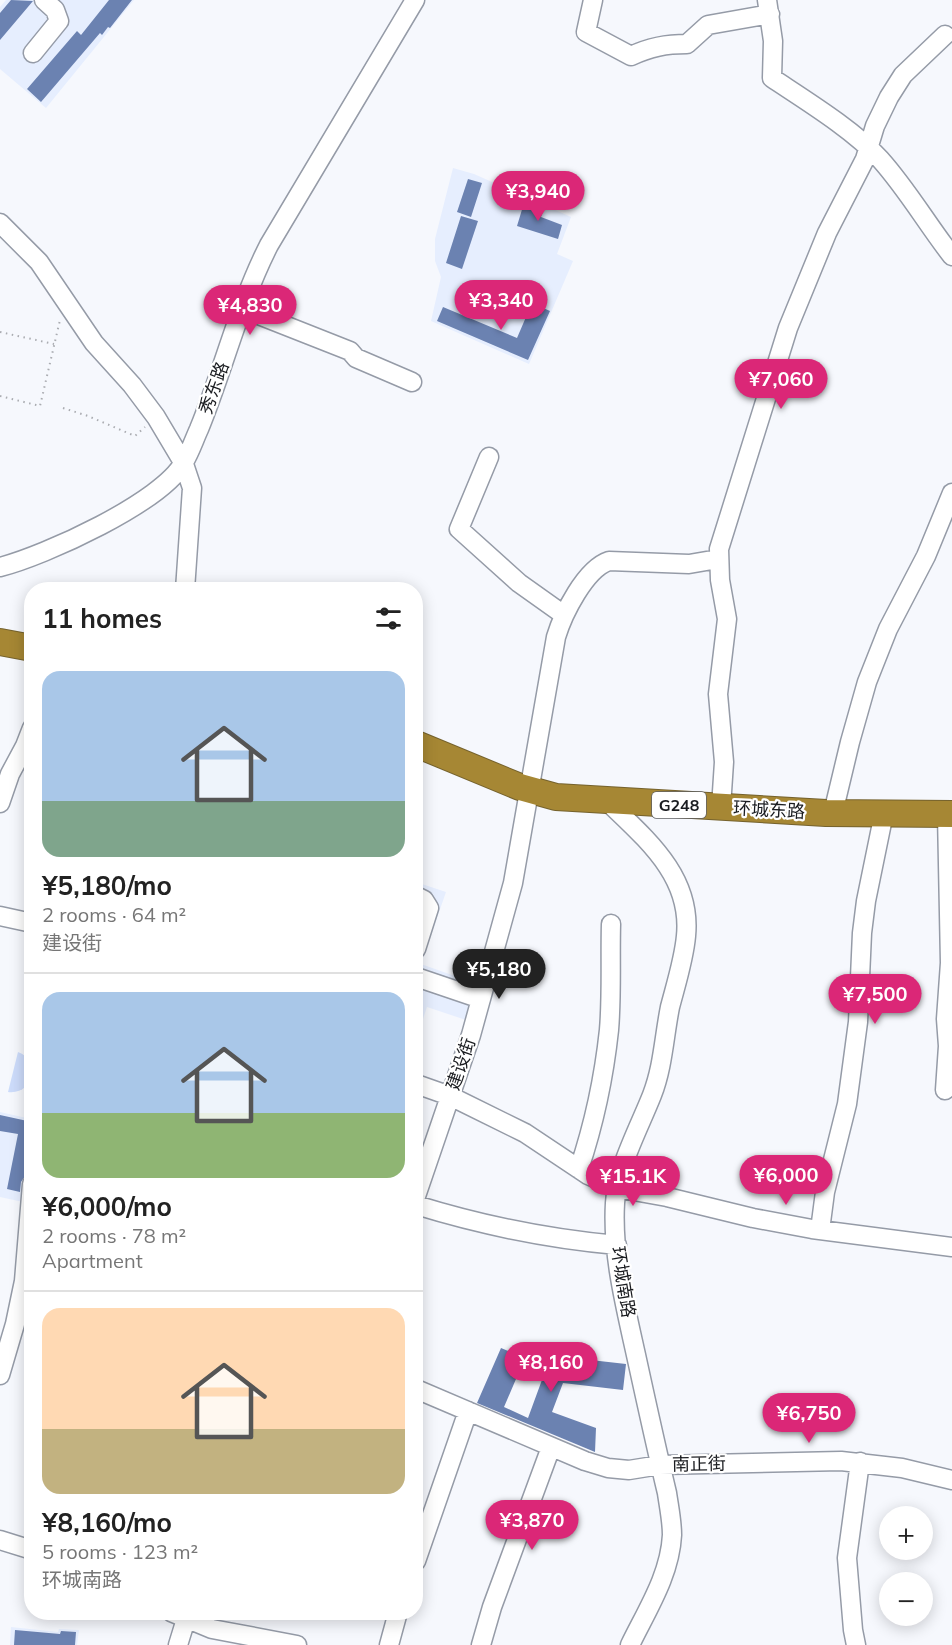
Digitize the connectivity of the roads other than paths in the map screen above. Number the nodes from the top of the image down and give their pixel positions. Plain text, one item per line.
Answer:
1 (44, 0) edge
2 (415, 0) edge
3 (593, 0) edge
4 (769, 7) edge
5 (945, 35) dead end
6 (33, 53) dead end
7 (868, 148) junction
8 (0, 223) edge
9 (952, 256) edge
10 (241, 308) junction
11 (412, 382) dead end
12 (489, 457) dead end
13 (184, 464) junction
14 (952, 493) edge
15 (718, 559) junction
16 (0, 567) edge
17 (186, 582) edge
18 (564, 615) junction
19 (0, 642) edge
20 (24, 646) edge
21 (423, 747) edge
22 (24, 748) edge
23 (530, 790) junction
24 (607, 801) junction
25 (0, 803) edge
26 (721, 807) junction
27 (833, 813) junction
28 (884, 813) junction
29 (950, 814) edge
30 (423, 900) edge
31 (0, 916) edge
32 (24, 921) edge
33 (611, 924) dead end
34 (423, 927) edge
35 (423, 980) edge
36 (481, 999) junction
37 (423, 1086) edge
38 (945, 1090) dead end
39 (450, 1096) junction
40 (579, 1169) junction
41 (423, 1175) edge
42 (617, 1188) junction
43 (423, 1207) edge
44 (820, 1230) junction
45 (616, 1245) junction
46 (952, 1247) edge
47 (24, 1281) edge
48 (23, 1325) edge
49 (0, 1375) edge
50 (423, 1392) edge
51 (468, 1411) junction
52 (551, 1447) junction
53 (860, 1462) junction
54 (660, 1465) junction
55 (952, 1480) edge
56 (0, 1540) edge
57 (423, 1541) edge
58 (24, 1548) edge
59 (181, 1620) edge
60 (193, 1620) edge
61 (396, 1620) edge
62 (178, 1645) edge
63 (297, 1645) edge
64 (389, 1645) edge
65 (481, 1645) edge
66 (630, 1645) edge
67 (856, 1645) edge

1 - 6 street
2 - 10 street, 秀东路
3 - 4 street
4 - 7 street
5 - 7 street
7 - 9 street
7 - 15 street
8 - 13 street
10 - 11 street
10 - 13 street, 秀东路
12 - 18 street
13 - 16 street, 秀东路
13 - 17 street
14 - 27 street
15 - 18 street, 建设街
15 - 26 street
18 - 23 street, 建设街
19 - 20 highway
21 - 23 highway, 环城东路 / G248
22 - 25 street
23 - 24 highway, 环城东路 / G248
23 - 36 street, 建设街
24 - 26 highway, 环城东路 / G248
24 - 42 street, 环城南路
26 - 27 highway, 环城东路 / G248
27 - 28 highway, 环城东路 / G248
28 - 29 highway, 环城东路 / G248
28 - 44 street
29 - 38 street
30 - 34 street
31 - 32 street
33 - 40 street
35 - 36 street
36 - 39 street, 建设街
37 - 39 street
39 - 40 street
39 - 41 street, 建设街
40 - 42 street
42 - 44 street
42 - 45 street, 环城南路
43 - 45 street
44 - 46 street
45 - 54 street, 环城南路
47 - 48 street
48 - 49 street
50 - 51 street, 南正街
51 - 52 street, 南正街
51 - 57 street
52 - 54 street, 南正街
52 - 65 street
53 - 54 street, 南正街
53 - 55 street, 南正街
53 - 67 street
54 - 66 street, 环城南路
56 - 58 street
59 - 62 street
60 - 63 street
61 - 64 street

